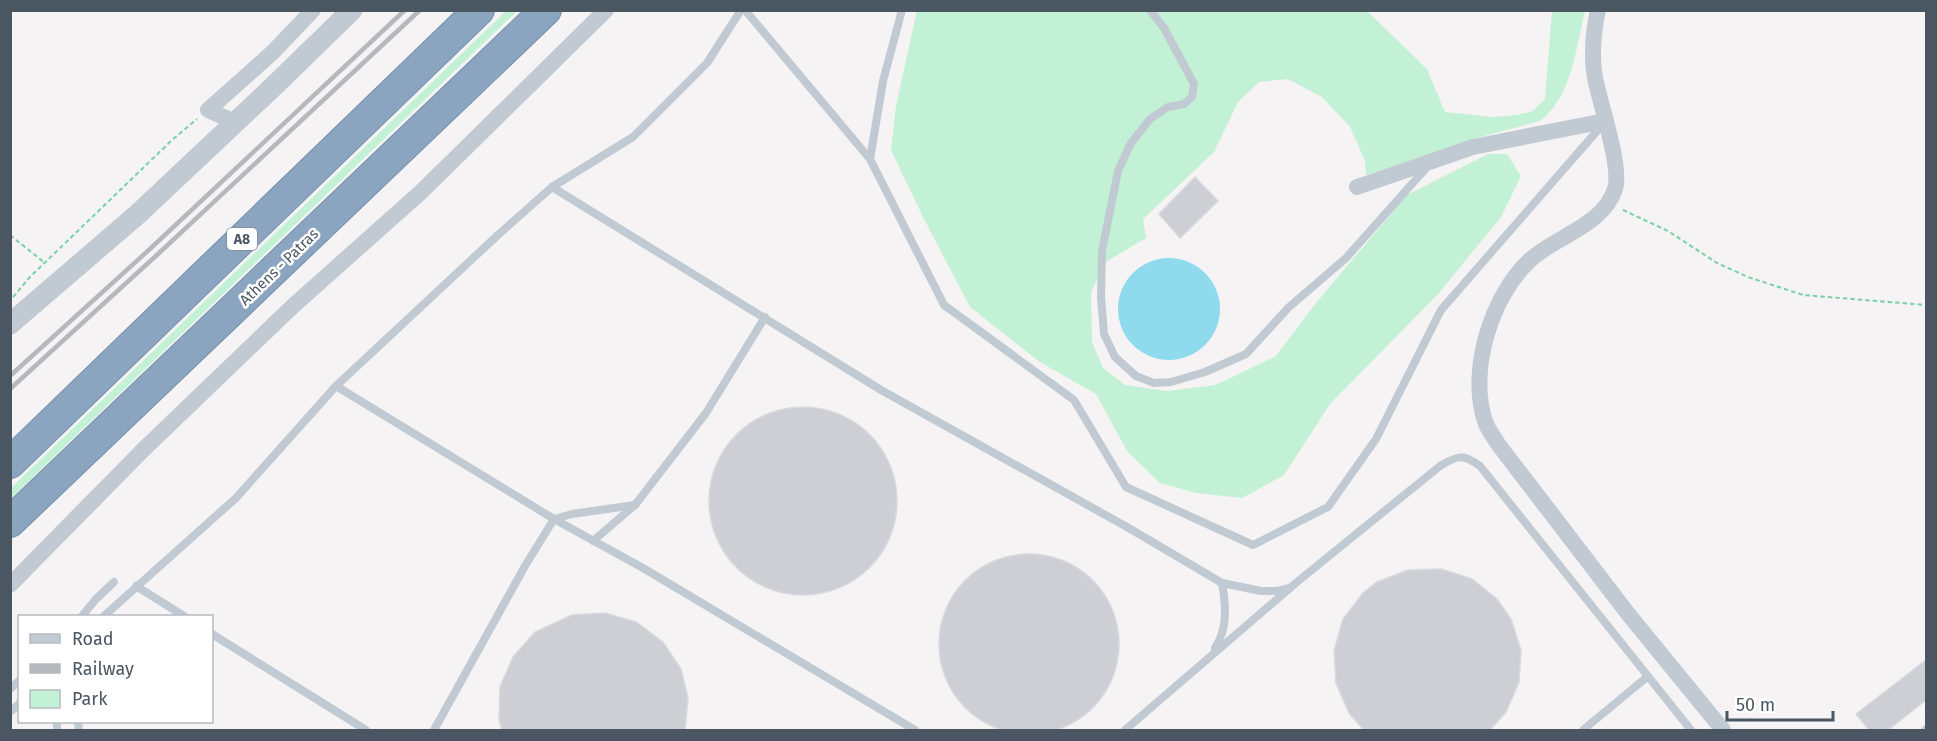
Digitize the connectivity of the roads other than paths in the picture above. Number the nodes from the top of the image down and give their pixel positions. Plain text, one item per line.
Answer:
1 (313, 10) edge
2 (352, 10) edge
3 (479, 10) edge
4 (546, 10) edge
5 (606, 10) edge
6 (743, 10) edge
7 (902, 10) edge
8 (1150, 10) edge
9 (1598, 10) edge
10 (235, 122) junction
11 (1605, 122) junction
12 (870, 159) junction
13 (1432, 161) junction
14 (1357, 187) dead end
15 (552, 188) junction
16 (765, 317) junction
17 (10, 324) edge
18 (336, 386) junction
19 (10, 463) edge
20 (635, 505) junction
21 (555, 519) junction
22 (10, 522) edge
23 (593, 541) junction
24 (114, 582) dead end
25 (1222, 583) junction
26 (10, 585) edge
27 (136, 586) junction
28 (1290, 588) junction
29 (83, 615) edge
30 (107, 615) edge
31 (182, 615) edge
32 (213, 635) edge
33 (1209, 658) junction
34 (1647, 677) junction
35 (366, 730) edge
36 (434, 730) edge
37 (915, 730) edge
38 (1125, 730) edge
39 (1583, 730) edge
40 (1691, 730) edge
41 (1723, 730) edge

1 - 10 street
2 - 10 street
3 - 19 highway, Α8
4 - 22 highway, Athens - Patras
5 - 26 street
6 - 12 lane
6 - 15 lane
7 - 12 lane
8 - 13 lane
9 - 11 street
10 - 17 street
11 - 12 lane
11 - 13 street
11 - 41 street
13 - 14 street
15 - 16 lane
15 - 18 lane
16 - 20 lane
16 - 25 lane
18 - 21 lane
18 - 27 lane
20 - 21 lane
20 - 23 lane
21 - 23 lane
21 - 36 lane
23 - 37 lane
24 - 29 lane
25 - 28 lane
25 - 33 lane
27 - 30 lane
27 - 31 lane
28 - 33 lane
28 - 34 lane
32 - 35 lane
33 - 38 lane
34 - 39 lane
34 - 40 lane

